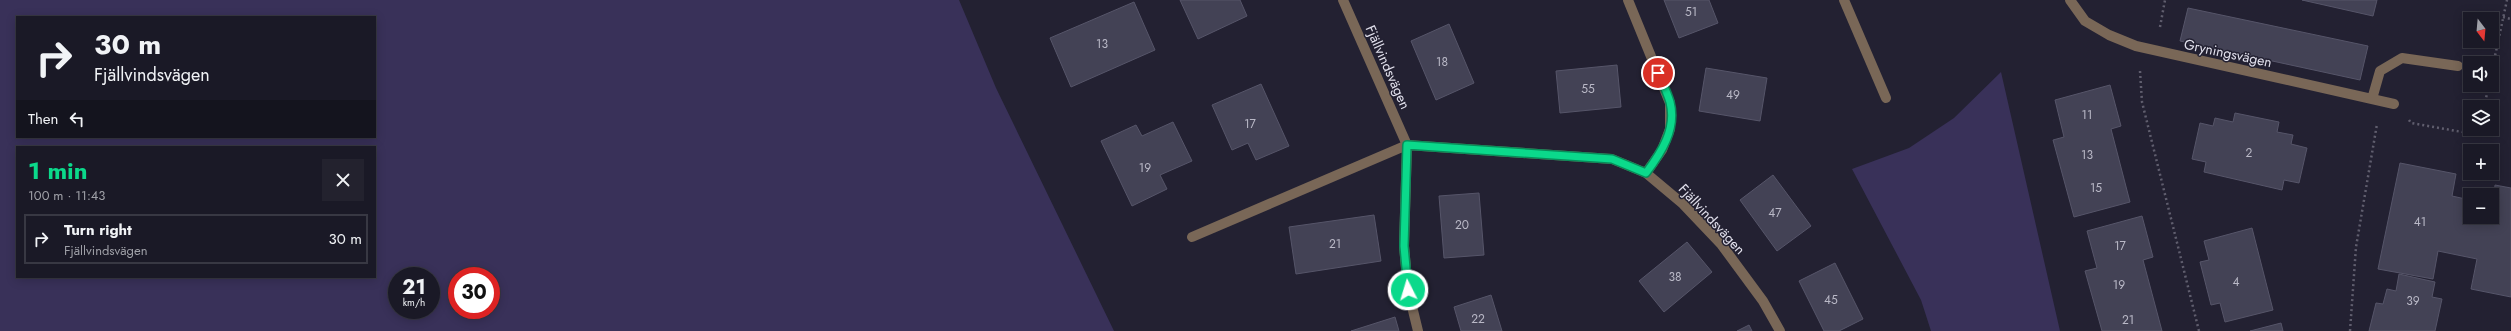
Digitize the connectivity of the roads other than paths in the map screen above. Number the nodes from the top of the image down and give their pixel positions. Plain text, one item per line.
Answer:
1 (1343, 0) edge
2 (1628, 0) edge
3 (1844, 0) edge
4 (2070, 0) edge
5 (2458, 66) dead end
6 (1886, 98) dead end
7 (2372, 99) junction
8 (2394, 104) road end
9 (1407, 145) junction
10 (1646, 173) junction
11 (1192, 237) dead end
12 (1418, 331) edge
13 (1780, 331) edge

1 - 9 street, Fjällvindsvägen
2 - 10 street
3 - 6 street
4 - 7 street, Gryningsvägen
5 - 7 street
7 - 8 street, Gryningsvägen
9 - 10 street, Fjällvindsvägen
9 - 11 street
9 - 12 street, Fjällvindsvägen
10 - 13 street, Fjällvindsvägen

